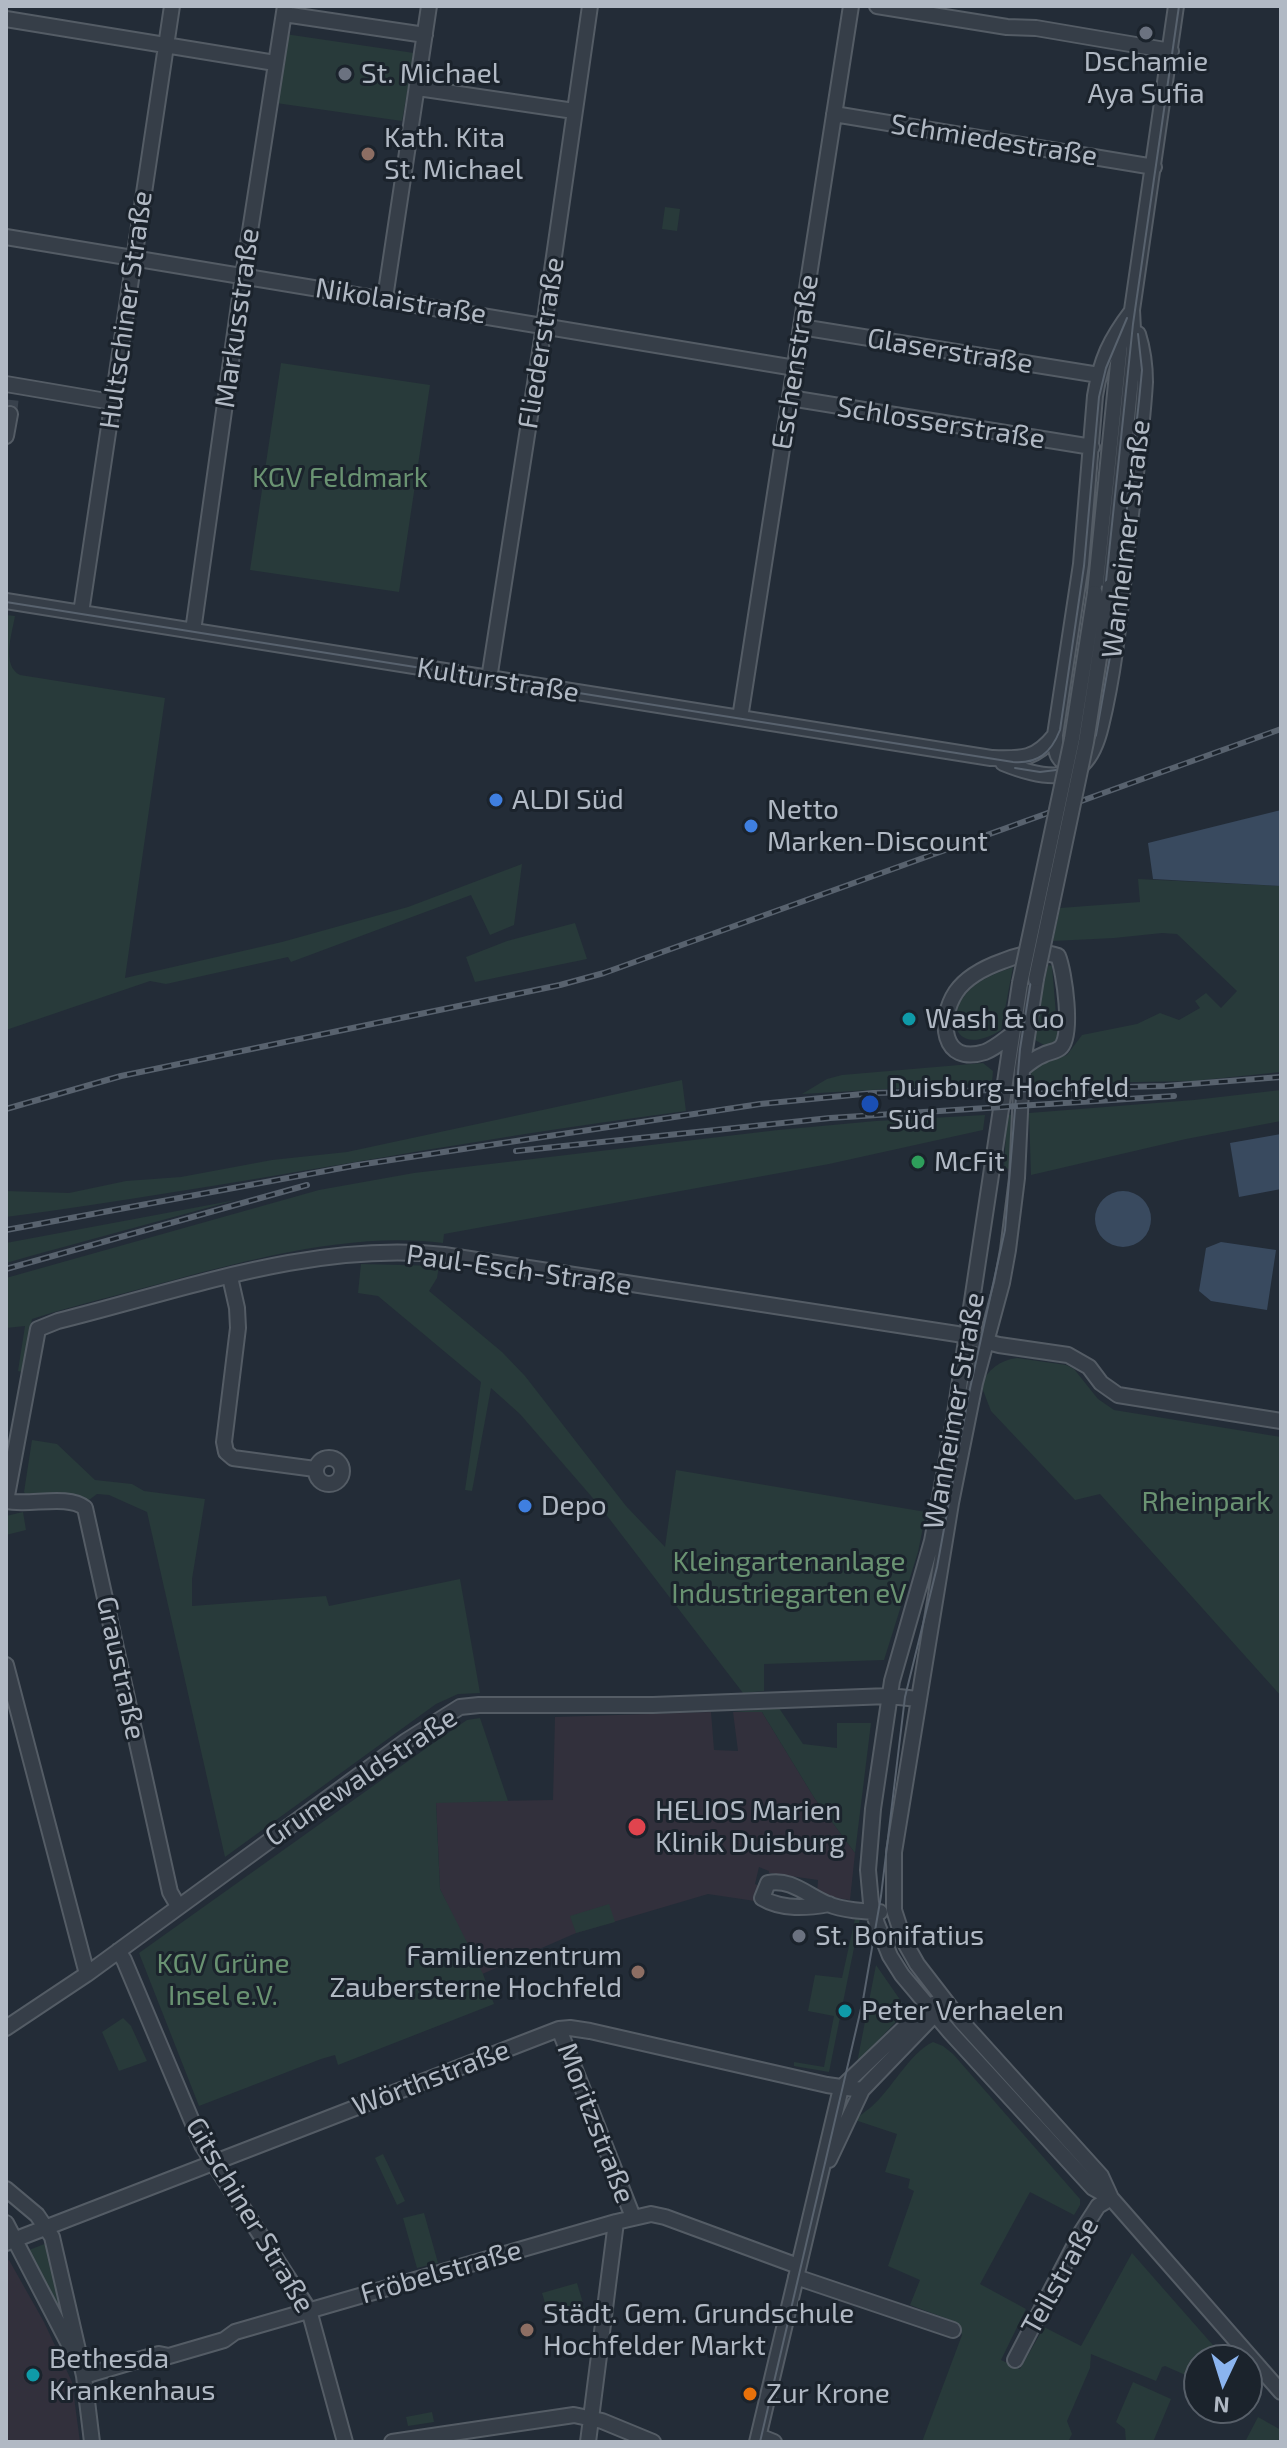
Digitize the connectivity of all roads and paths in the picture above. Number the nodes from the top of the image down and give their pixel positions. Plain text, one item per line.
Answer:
1 (172, 6) edge
2 (429, 6) edge
3 (590, 6) edge
4 (851, 6) edge
5 (877, 6) edge
6 (1176, 6) edge
7 (284, 10) edge
8 (6, 19) edge
9 (425, 35) junction
10 (166, 47) junction
11 (1171, 51) junction
12 (275, 63) junction
13 (418, 88) junction
14 (574, 111) junction
15 (834, 114) junction
16 (1154, 167) junction
17 (6, 237) edge
18 (133, 258) junction
19 (243, 276) junction
20 (385, 298) junction
21 (1132, 310) junction
22 (544, 326) junction
23 (801, 327) junction
24 (795, 368) junction
25 (1099, 375) junction
26 (11, 388) edge
27 (790, 398) junction
28 (112, 402) junction
29 (10, 414) dead end
30 (6, 436) edge
31 (1092, 447) junction
32 (6, 601) edge
33 (81, 613) junction
34 (193, 631) junction
35 (489, 679) junction
36 (740, 718) junction
37 (1055, 735) junction
38 (991, 758) junction
39 (1083, 765) junction
40 (1019, 1036) junction
41 (984, 1052) junction
42 (1047, 1053) junction
43 (1022, 1069) junction
44 (1005, 1073) junction
45 (230, 1277) junction
46 (968, 1337) junction
47 (987, 1342) junction
48 (1281, 1421) edge
49 (315, 1469) dead end
50 (6, 1501) edge
51 (6, 1665) edge
52 (889, 1696) junction
53 (918, 1699) junction
54 (829, 1904) dead end
55 (178, 1906) junction
56 (894, 1910) junction
57 (874, 1912) junction
58 (118, 1951) junction
59 (87, 1974) junction
60 (945, 2001) junction
61 (932, 2011) junction
62 (6, 2028) edge
63 (559, 2029) junction
64 (841, 2088) junction
65 (862, 2090) junction
66 (835, 2149) junction
67 (212, 2162) junction
68 (821, 2173) junction
69 (6, 2189) edge
70 (1111, 2198) junction
71 (633, 2217) junction
72 (616, 2222) junction
73 (6, 2223) edge
74 (46, 2226) junction
75 (10, 2241) edge
76 (797, 2271) junction
77 (309, 2310) junction
78 (953, 2330) dead end
79 (1015, 2360) dead end
80 (83, 2373) junction
81 (1281, 2392) edge
82 (591, 2417) junction
83 (477, 2436) edge
84 (758, 2439) edge
85 (92, 2442) edge
86 (345, 2442) edge
87 (392, 2442) edge
88 (588, 2442) edge
89 (653, 2442) edge
90 (774, 2442) edge

1 - 10 street, Hultschiner Straße
2 - 9 street
3 - 14 street, Fliederstraße
4 - 15 street, Eschenstraße
5 - 11 street
6 - 11 street, Wanheimer Straße
7 - 9 street
7 - 12 street, Markusstraße
8 - 10 street
9 - 13 street
10 - 12 street
10 - 18 street, Hultschiner Straße
11 - 16 street, Wanheimer Straße
12 - 19 street, Markusstraße
13 - 14 street
13 - 20 street
14 - 22 street, Fliederstraße
15 - 16 street, Schmiedestraße
15 - 23 street, Eschenstraße
16 - 21 street, Wanheimer Straße
17 - 18 street, Nikolaistraße
18 - 19 street, Nikolaistraße
18 - 28 street, Hultschiner Straße
19 - 20 street, Nikolaistraße
19 - 34 street, Markusstraße
20 - 22 street, Nikolaistraße
21 - 25 street, Wanheimer Straße
21 - 39 street, Wanheimer Straße
21 - 40 street, Wanheimer Straße, bridge
21 - 40 street, Wanheimer Straße, bridge
22 - 24 street, Nikolaistraße
22 - 35 street, Fliederstraße
23 - 24 street, Eschenstraße
23 - 25 street, Glaserstraße
24 - 27 street, Eschenstraße
25 - 31 street, Wanheimer Straße
26 - 28 street
27 - 31 street, Schlosserstraße
27 - 36 street, Eschenstraße
28 - 33 street, Hultschiner Straße
29 - 30 street
31 - 37 street, Wanheimer Straße
32 - 33 street, Kulturstraße
33 - 34 street, Kulturstraße
34 - 35 street, Kulturstraße
35 - 36 street, Kulturstraße
36 - 38 street, Kulturstraße
37 - 38 street
37 - 39 street
38 - 39 street
40 - 41 street
40 - 42 street
40 - 43 street, Wanheimer Straße
40 - 44 street, Wanheimer Straße
41 - 42 street
41 - 44 street
42 - 43 street
43 - 47 street, Wanheimer Straße
44 - 46 street, Wanheimer Straße
45 - 46 street, Paul-Esch-Straße
45 - 49 street
45 - 50 street, Paul-Esch-Straße
46 - 47 street, Paul-Esch-Straße
46 - 52 street, Wanheimer Straße
47 - 48 street, Paul-Esch-Straße
47 - 53 street, Wanheimer Straße
50 - 55 street, Graustraße
51 - 59 street
52 - 53 street, Grunewaldstraße
52 - 55 street, Grunewaldstraße
52 - 57 street, Wanheimer Straße
53 - 56 street, Wanheimer Straße
54 - 57 street
55 - 58 street, Grunewaldstraße
56 - 57 street
56 - 60 street, Wanheimer Straße
57 - 61 street, Wanheimer Straße
58 - 59 street, Grunewaldstraße
58 - 67 street, Gitschiner Straße
59 - 62 street, Grunewaldstraße
60 - 61 street
60 - 70 street
61 - 64 street
61 - 65 street
61 - 70 street
63 - 64 street, Wörthstraße
63 - 67 street, Wörthstraße
63 - 71 street, Moritzstraße
64 - 65 street, Wörthstraße
64 - 66 street
64 - 68 street
65 - 66 street
66 - 68 street
67 - 74 street, Wörthstraße
67 - 77 street, Gitschiner Straße
68 - 76 street
69 - 74 street
70 - 79 street, Teilstraße
70 - 81 street
71 - 72 street, Fröbelstraße
71 - 76 street, Fröbelstraße
72 - 77 street, Fröbelstraße
72 - 82 street
73 - 75 street
74 - 75 street, Wörthstraße
74 - 80 street
75 - 80 street
76 - 78 street, Fröbelstraße
76 - 84 street
77 - 80 street, Fröbelstraße
77 - 86 street, Gitschiner Straße
80 - 85 street
82 - 83 street
82 - 88 street
82 - 89 street
83 - 87 street
84 - 90 street

